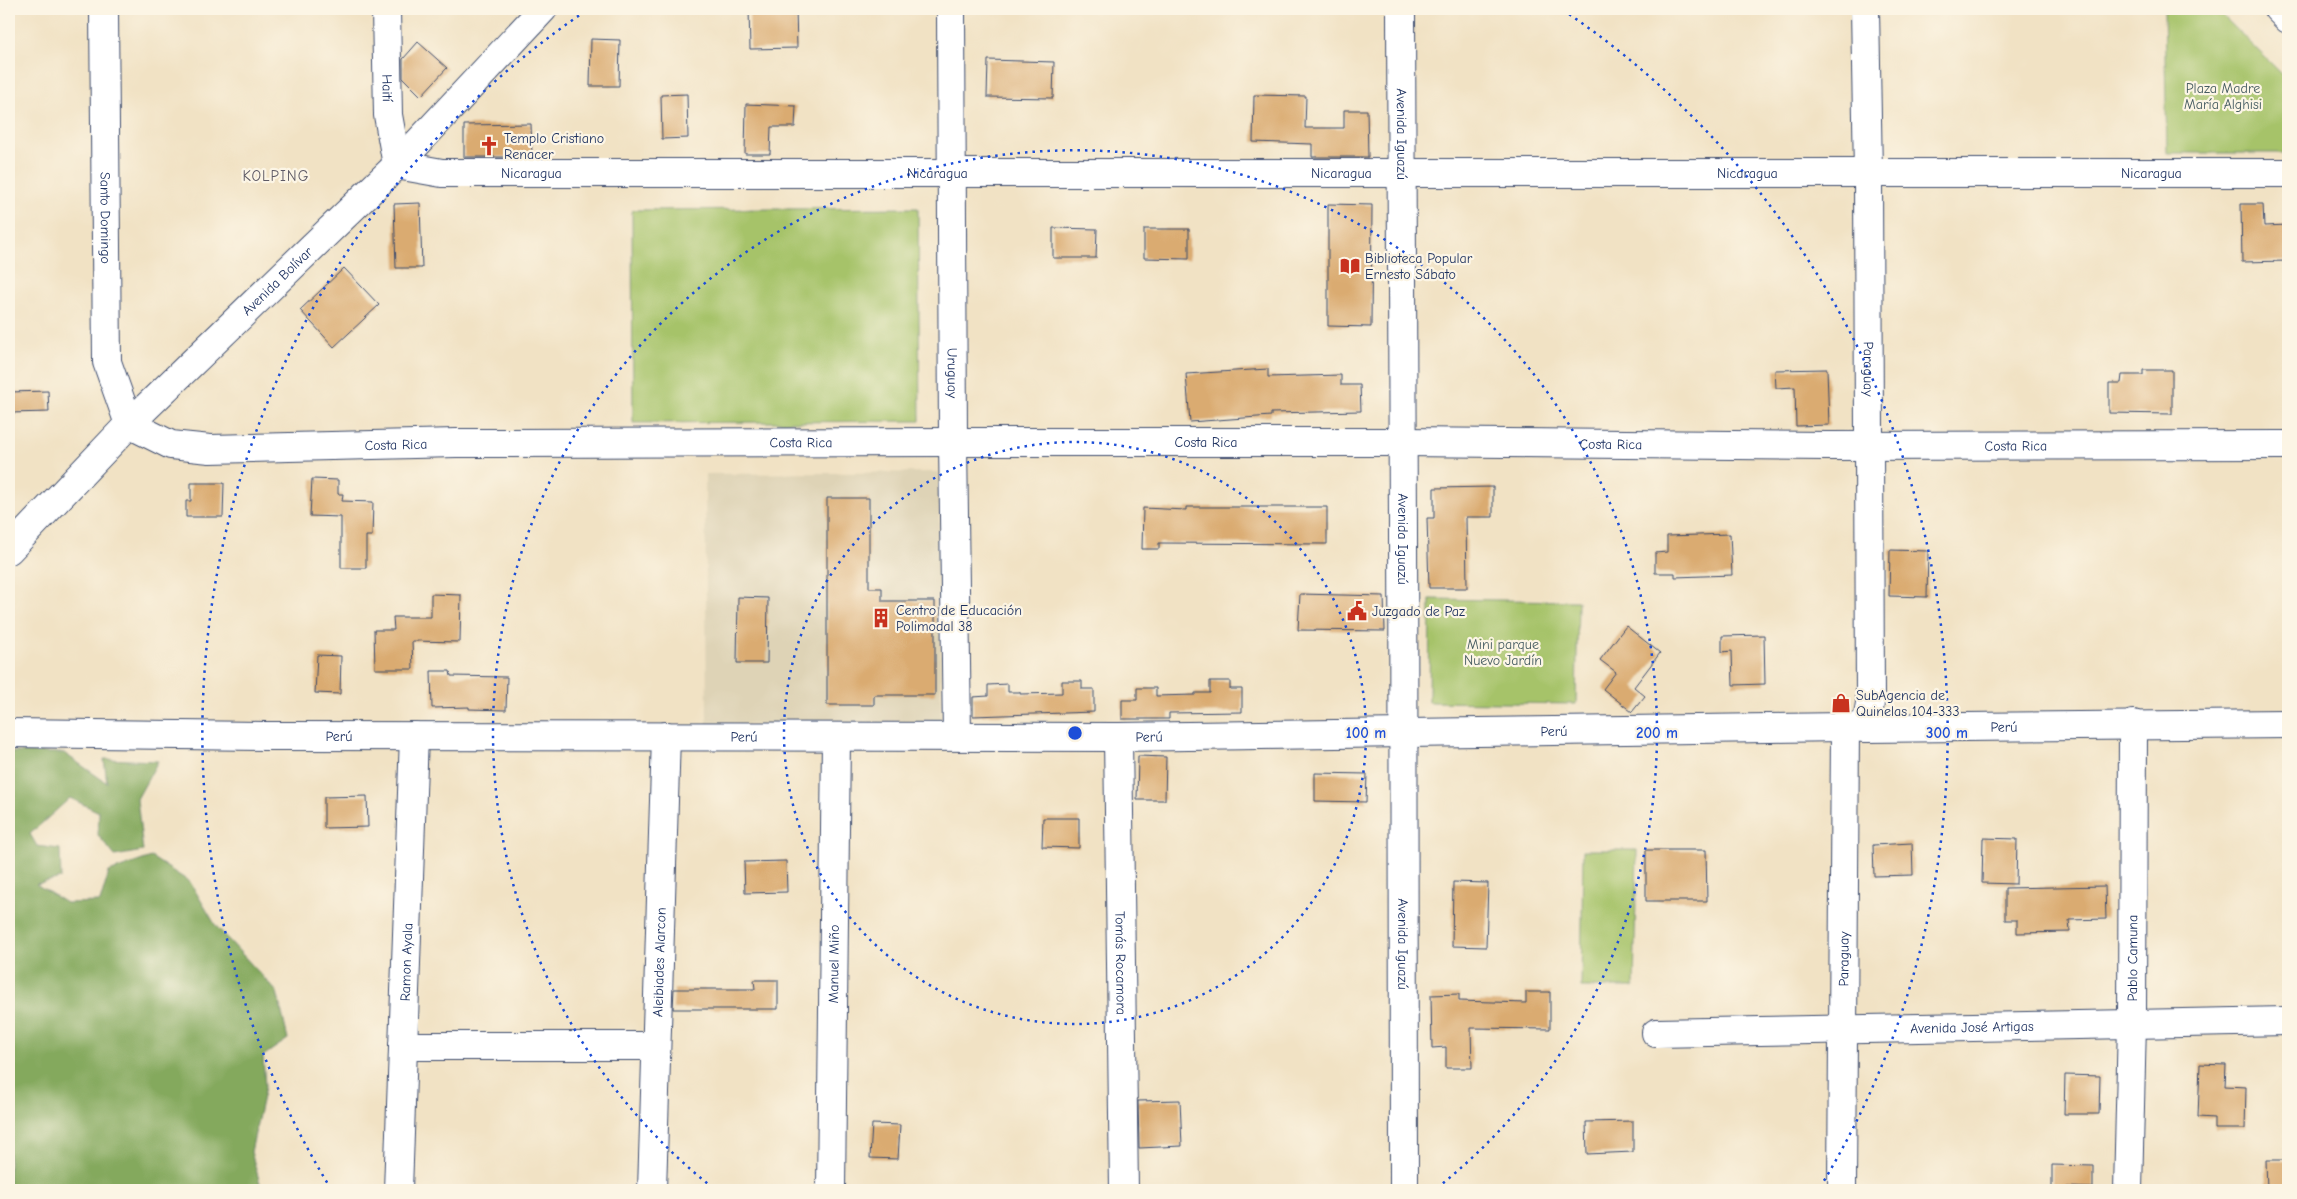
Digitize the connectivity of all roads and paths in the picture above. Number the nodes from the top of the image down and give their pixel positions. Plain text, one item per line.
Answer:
1 (104, 9) edge
2 (386, 9) edge
3 (543, 9) edge
4 (951, 9) edge
5 (1400, 9) edge
6 (1865, 9) edge
7 (2278, 9) edge
8 (2288, 19) edge
9 (397, 165) junction
10 (953, 173) junction
11 (1868, 173) junction
12 (2288, 173) edge
13 (1402, 175) junction
14 (129, 424) junction
15 (953, 442) junction
16 (1404, 442) junction
17 (2288, 445) edge
18 (1868, 446) junction
19 (9, 550) edge
20 (2133, 724) junction
21 (2288, 724) edge
22 (1856, 728) junction
23 (9, 733) edge
24 (1402, 733) junction
25 (414, 736) junction
26 (666, 736) junction
27 (957, 736) junction
28 (1118, 737) junction
29 (836, 738) junction
30 (2288, 1021) edge
31 (2132, 1023) junction
32 (1843, 1030) junction
33 (1656, 1033) dead end
34 (403, 1046) junction
35 (656, 1046) junction
36 (398, 1190) edge
37 (652, 1190) edge
38 (831, 1190) edge
39 (1124, 1190) edge
40 (1404, 1190) edge
41 (1842, 1190) edge
42 (2128, 1190) edge

1 - 14 street, Santo Domingo
2 - 9 street, Haití
3 - 9 street, Avenida Bolívar
4 - 10 street, Uruguay
5 - 13 street, Avenida Iguazú
6 - 11 street, Paraguay
7 - 8 street
9 - 10 street, Nicaragua
9 - 14 street, Avenida Bolívar
10 - 13 street, Nicaragua
10 - 15 street, Uruguay
11 - 12 street, Nicaragua
11 - 13 street, Nicaragua
11 - 18 street, Paraguay
13 - 16 street, Avenida Iguazú
14 - 15 street, Costa Rica
14 - 19 street, Avenida Bolívar
15 - 16 street, Costa Rica
15 - 27 street, Uruguay
16 - 18 street, Costa Rica
16 - 24 street, Avenida Iguazú
17 - 18 street, Costa Rica
18 - 22 street, Paraguay
20 - 21 street, Perú
20 - 22 street, Perú
20 - 31 street, Pablo Camuna
22 - 24 street, Perú
22 - 32 street, Paraguay
23 - 25 street, Perú
24 - 28 street, Perú
24 - 40 street, Avenida Iguazú
25 - 26 street, Perú
25 - 34 street, Ramon Ayala
26 - 29 street, Perú
26 - 35 street, Aleibiades Alarcon
27 - 28 street, Perú
27 - 29 street, Perú
28 - 39 street, Tomás Rocamora
29 - 38 street, Manuel Miño
30 - 31 street, Avenida José Artigas
31 - 32 street, Avenida José Artigas
31 - 42 street, Pablo Camuna
32 - 33 street, Avenida José Artigas
32 - 41 street, Paraguay
34 - 35 street
34 - 36 street, Ramon Ayala
35 - 37 street, Aleibiades Alarcon

